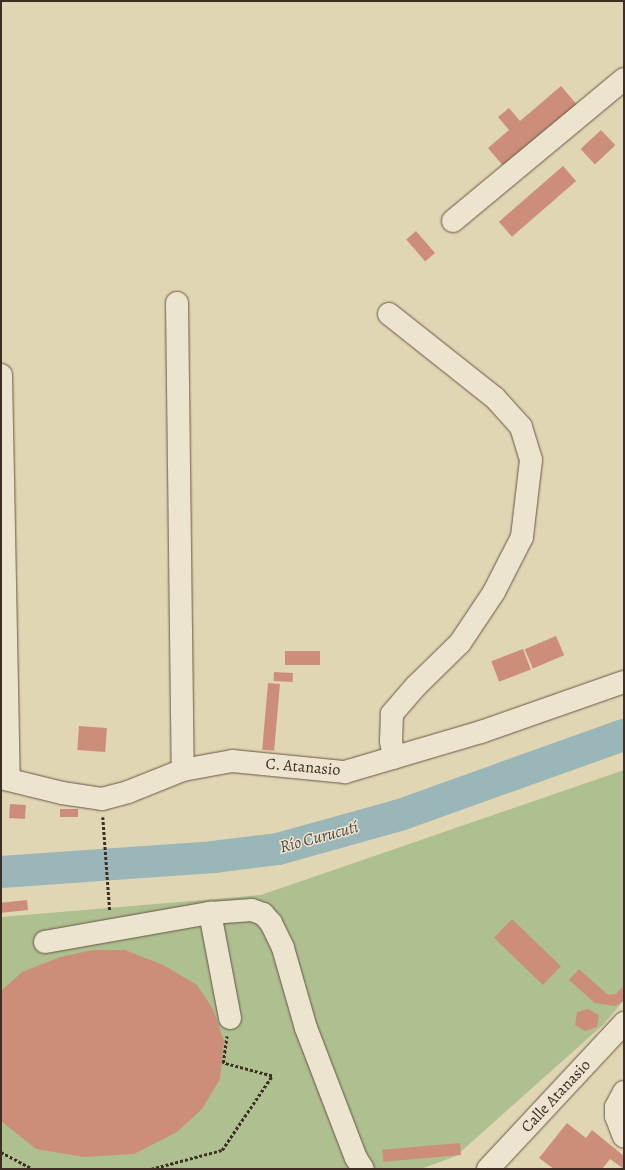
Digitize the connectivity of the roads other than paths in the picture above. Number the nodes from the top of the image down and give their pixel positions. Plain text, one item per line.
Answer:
1 (624, 79) edge
2 (453, 221) dead end
3 (177, 303) dead end
4 (390, 314) dead end
5 (1, 375) edge
6 (624, 682) edge
7 (394, 758) junction
8 (183, 770) junction
9 (5, 779) edge
10 (210, 913) junction
11 (45, 942) dead end
12 (230, 1018) road end
13 (624, 1023) edge
14 (624, 1092) edge
15 (624, 1137) edge
16 (363, 1169) edge
17 (488, 1169) edge

1 - 2 street
3 - 8 street
4 - 7 street
5 - 9 street
6 - 7 street, C. Atanasio
7 - 8 street, C. Atanasio
8 - 9 street, C. Atanasio
10 - 11 street
10 - 12 street
10 - 16 street
13 - 17 street, Calle Atanasio
14 - 15 street

